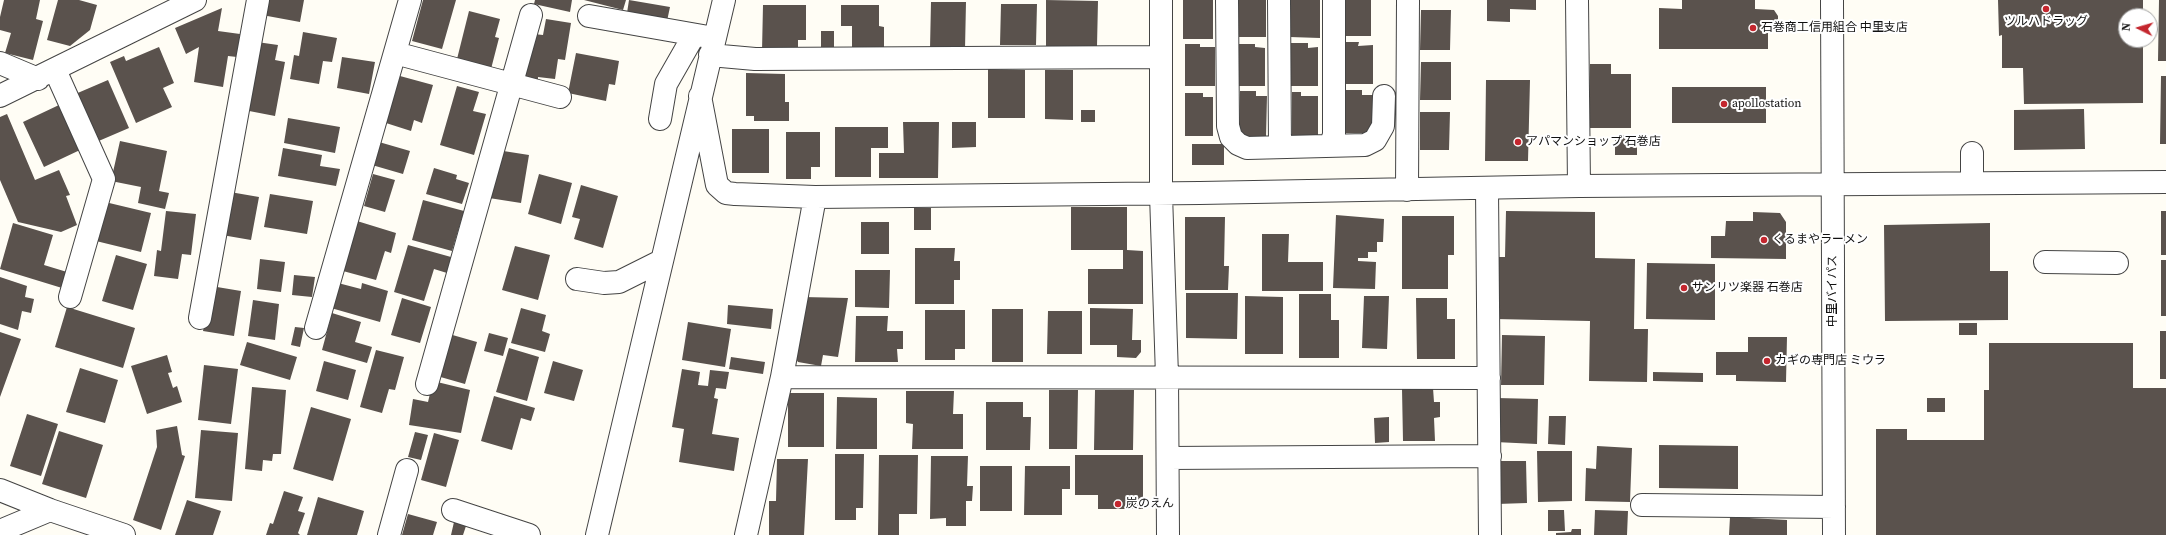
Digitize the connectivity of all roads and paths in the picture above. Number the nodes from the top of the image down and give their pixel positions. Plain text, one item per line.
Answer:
1 (195, 0) edge
2 (258, 0) edge
3 (410, 0) edge
4 (724, 0) edge
5 (1161, 0) edge
6 (1227, 0) edge
7 (1279, 0) edge
8 (1334, 0) edge
9 (1408, 0) edge
10 (1577, 0) edge
11 (1832, 0) edge
12 (531, 15) dead end
13 (589, 16) dead end
14 (706, 43) junction
15 (394, 53) junction
16 (1161, 57) junction
17 (0, 63) edge
18 (47, 74) junction
19 (512, 84) junction
20 (0, 96) edge
21 (700, 96) junction
22 (1384, 96) dead end
23 (560, 97) dead end
24 (660, 119) dead end
25 (1330, 146) junction
26 (1280, 147) junction
27 (1972, 154) dead end
28 (2166, 182) edge
29 (1833, 183) junction
30 (1972, 183) junction
31 (1579, 186) junction
32 (1487, 189) junction
33 (1407, 190) junction
34 (1161, 194) junction
35 (815, 197) junction
36 (661, 261) junction
37 (2044, 262) dead end
38 (2117, 262) dead end
39 (577, 279) dead end
40 (70, 297) dead end
41 (200, 318) dead end
42 (316, 328) dead end
43 (1167, 376) junction
44 (782, 377) junction
45 (1490, 378) junction
46 (427, 384) dead end
47 (1490, 456) junction
48 (1168, 458) junction
49 (407, 470) dead end
50 (0, 490) edge
51 (1642, 505) dead end
52 (1834, 507) junction
53 (50, 510) junction
54 (453, 510) dead end
55 (0, 531) edge
56 (124, 535) edge
57 (389, 535) edge
58 (529, 535) edge
59 (597, 535) edge
60 (746, 535) edge
61 (1168, 535) edge
62 (1490, 535) edge
63 (1834, 535) edge

1 - 18 street
2 - 41 street
3 - 15 street
4 - 14 street
5 - 16 street
6 - 26 street
7 - 26 street
8 - 25 street
9 - 33 street
10 - 31 street
11 - 29 street, 中里バイパス
12 - 19 street
13 - 14 street
14 - 16 street
14 - 21 street
14 - 24 street
15 - 19 street
15 - 42 street
16 - 34 street
17 - 18 street
18 - 20 street
18 - 40 street
19 - 23 street
19 - 46 street
21 - 35 street
21 - 36 street
22 - 25 street
25 - 26 street
27 - 30 street
28 - 30 street
29 - 30 street
29 - 31 street
29 - 52 street, 中里バイパス
31 - 32 street
32 - 33 street
32 - 45 street
33 - 34 street
34 - 35 street
34 - 43 street
35 - 44 street
36 - 39 street
36 - 59 street
37 - 38 street
43 - 44 street
43 - 45 street
43 - 48 street
44 - 60 street
45 - 47 street
47 - 48 street
47 - 62 street
48 - 61 street
49 - 57 street
50 - 53 street
51 - 52 street
52 - 63 street, 中里バイパス
53 - 55 street
53 - 56 street
54 - 58 street

